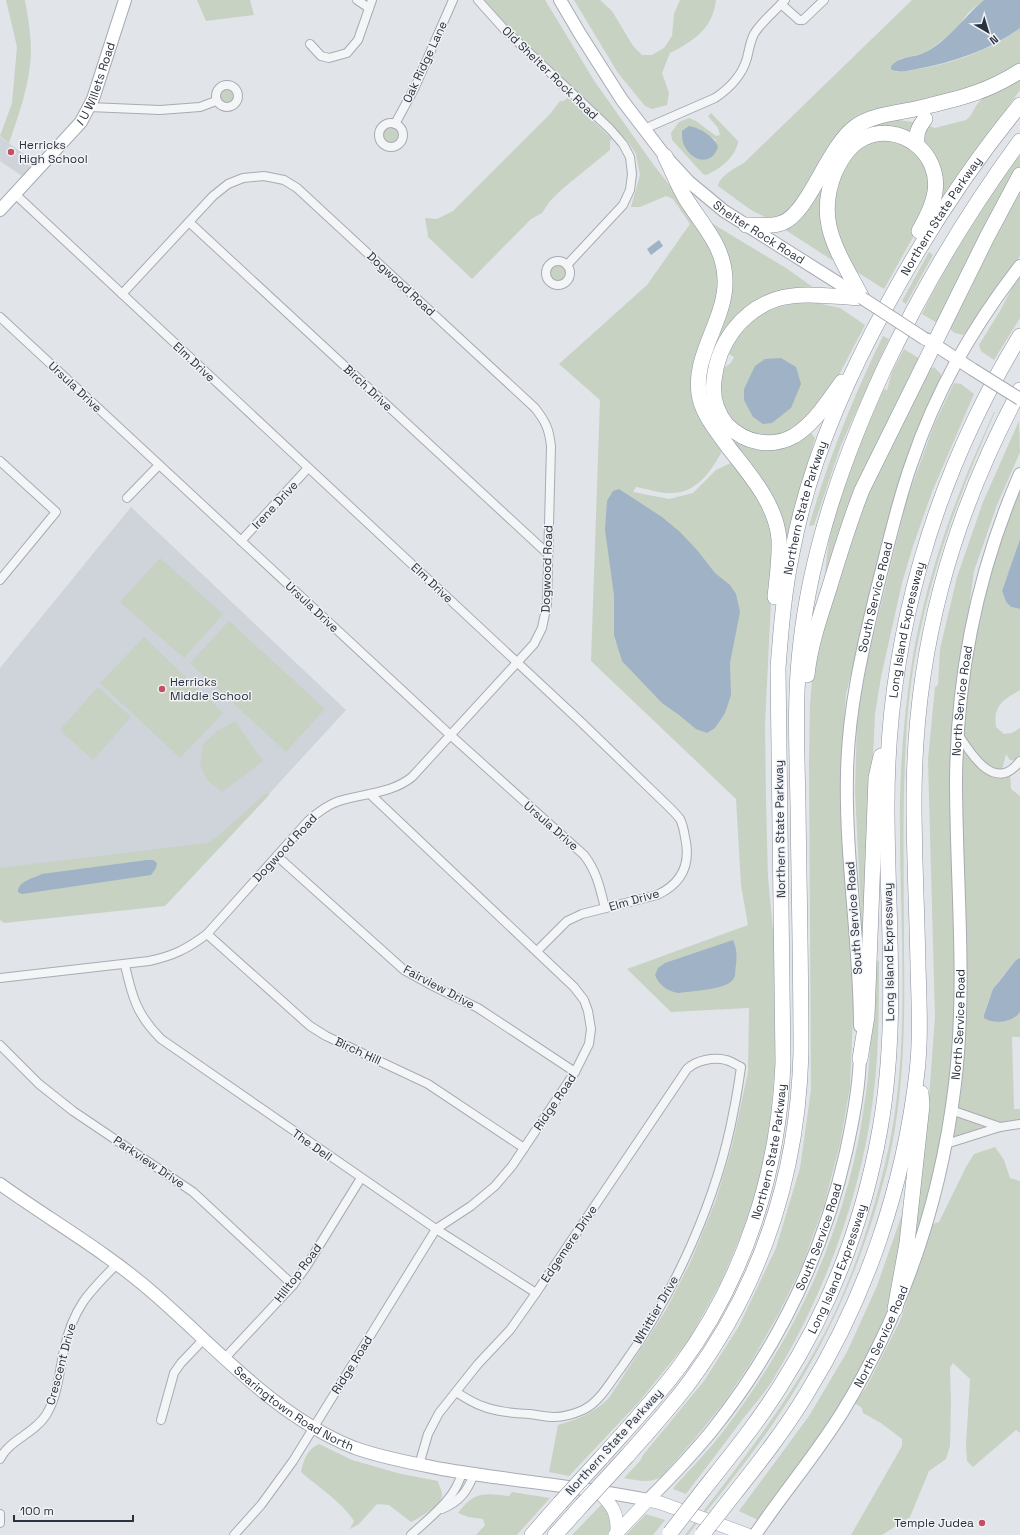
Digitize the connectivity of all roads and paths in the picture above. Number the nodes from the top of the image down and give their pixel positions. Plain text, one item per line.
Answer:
1 (125, 0) edge
2 (357, 0) edge
3 (453, 0) edge
4 (478, 0) edge
5 (560, 0) edge
6 (824, 0) edge
7 (783, 2) edge
8 (371, 4) edge
9 (310, 44) dead end
10 (1020, 71) edge
11 (216, 101) dead end
12 (1020, 105) edge
13 (89, 107) junction
14 (925, 119) dead end
15 (395, 124) dead end
16 (644, 129) junction
17 (1020, 141) edge
18 (917, 145) junction
19 (665, 156) junction
20 (1020, 176) edge
21 (15, 194) junction
22 (0, 210) edge
23 (189, 222) junction
24 (746, 225) junction
25 (567, 264) dead end
26 (1020, 266) edge
27 (893, 293) junction
28 (122, 294) junction
29 (862, 298) junction
30 (0, 317) edge
31 (1020, 336) edge
32 (929, 341) junction
33 (860, 357) junction
34 (957, 360) junction
35 (1020, 390) edge
36 (1020, 400) edge
37 (0, 461) edge
38 (158, 465) junction
39 (308, 468) junction
40 (1020, 474) edge
41 (127, 498) dead end
42 (241, 541) junction
43 (548, 554) junction
44 (0, 580) edge
45 (518, 662) junction
46 (778, 668) junction
47 (893, 694) junction
48 (958, 734) junction
49 (450, 735) junction
50 (796, 745) junction
51 (1020, 761) edge
52 (370, 794) junction
53 (277, 856) junction
54 (605, 908) junction
55 (207, 934) junction
56 (537, 951) junction
57 (125, 965) junction
58 (0, 978) edge
59 (0, 1045) edge
60 (860, 1059) junction
61 (741, 1067) joint
62 (917, 1070) junction
63 (575, 1072) junction
64 (951, 1110) junction
65 (1020, 1124) edge
66 (1000, 1127) junction
67 (946, 1144) junction
68 (524, 1148) junction
69 (361, 1178) junction
70 (0, 1184) edge
71 (436, 1229) junction
72 (117, 1264) junction
73 (293, 1284) junction
74 (536, 1293) junction
75 (896, 1309) junction
76 (203, 1340) junction
77 (224, 1359) junction
78 (456, 1392) junction
79 (161, 1420) dead end
80 (314, 1428) junction
81 (0, 1459) edge
82 (419, 1465) junction
83 (462, 1472) junction
84 (474, 1474) junction
85 (598, 1491) junction
86 (648, 1500) junction
87 (435, 1512) junction
88 (0, 1514) edge
89 (0, 1524) edge
90 (616, 1534) edge
91 (669, 1534) edge
92 (234, 1535) edge
93 (411, 1535) edge
94 (532, 1535) edge
95 (555, 1535) edge
96 (702, 1535) edge
97 (748, 1535) edge
98 (755, 1535) edge

1 - 13 main road, I U Willets Road
2 - 8 street
3 - 15 street, Oak Ridge Lane
4 - 25 street, Old Shelter Rock Road
5 - 16 main road, Shelter Rock Road
6 - 7 street
7 - 16 street
8 - 9 street
10 - 24 highway
11 - 13 street
12 - 27 highway, Northern State Parkway
13 - 21 main road, I U Willets Road
14 - 18 highway
16 - 19 main road, Shelter Rock Road
17 - 50 highway, Northern State Parkway
18 - 27 highway
18 - 29 highway
19 - 24 main road, Shelter Rock Road
19 - 46 highway
20 - 32 highway
21 - 22 main road, I U Willets Road
21 - 28 street, Elm Drive
23 - 28 street, Dogwood Road
23 - 43 street, Birch Drive
23 - 43 street, Dogwood Road
24 - 29 main road, Shelter Rock Road
26 - 34 main road, South Service Road
27 - 33 highway, Northern State Parkway
28 - 39 street, Elm Drive
29 - 32 main road, Shelter Rock Road, bridge
29 - 33 highway
30 - 38 street, Ursula Drive
31 - 47 highway, Long Island Expressway
32 - 34 main road, Shelter Rock Road
32 - 50 highway
33 - 46 highway, Northern State Parkway
34 - 36 main road, Shelter Rock Road, bridge
34 - 60 main road, South Service Road
35 - 62 highway, Long Island Expressway
37 - 44 street
38 - 41 street
38 - 42 street, Ursula Drive
39 - 42 street, Irene Drive
39 - 45 street, Elm Drive
40 - 48 main road, North Service Road
42 - 49 street, Ursula Drive
43 - 45 street, Dogwood Road
45 - 49 street, Dogwood Road
45 - 54 street, Elm Drive
46 - 94 highway, Northern State Parkway, bridge
47 - 60 highway
47 - 91 highway, Long Island Expressway, bridge
48 - 51 street
48 - 64 main road, North Service Road
49 - 52 street, Dogwood Road
49 - 54 street, Ursula Drive
50 - 95 highway, Northern State Parkway, bridge
52 - 53 street, Dogwood Road
52 - 56 street, Ridge Road
53 - 55 street, Dogwood Road
53 - 63 street, Fairview Drive
54 - 56 street, Elm Drive
55 - 57 street, Dogwood Road
55 - 68 street, Birch Hill
56 - 63 street, Ridge Road
57 - 58 street, Dogwood Road
57 - 69 street, The Dell
59 - 73 street, Parkview Drive
60 - 86 main road, South Service Road
61 - 74 street, Edgemere Drive
61 - 78 street, Whittier Drive
62 - 75 highway
62 - 96 highway, Long Island Expressway, bridge
63 - 68 street, Ridge Road
64 - 66 street
64 - 67 main road, North Service Road
65 - 66 street
66 - 67 street
67 - 75 main road, North Service Road
68 - 71 street, Ridge Road
69 - 71 street, The Dell
69 - 73 street, Hilltop Road
70 - 72 main road, Searingtown Road North
71 - 74 street, The Dell
71 - 80 street, Ridge Road
72 - 76 main road, Searingtown Road North
72 - 81 street, Crescent Drive
73 - 77 street, Hilltop Road
74 - 78 street, Edgemere Drive
75 - 98 main road, North Service Road
76 - 77 main road, Searingtown Road North
76 - 79 street
77 - 80 main road, Searingtown Road North
78 - 82 street, Edgemere Drive
80 - 82 main road, Searingtown Road North
80 - 92 street
82 - 83 main road, Searingtown Road North
83 - 84 main road, Searingtown Road North
83 - 87 street
84 - 85 main road, Searingtown Road North
84 - 87 street
85 - 86 main road, Searingtown Road North
85 - 90 main road
86 - 90 main road, South Service Road
86 - 97 main road
87 - 93 street
88 - 89 street

